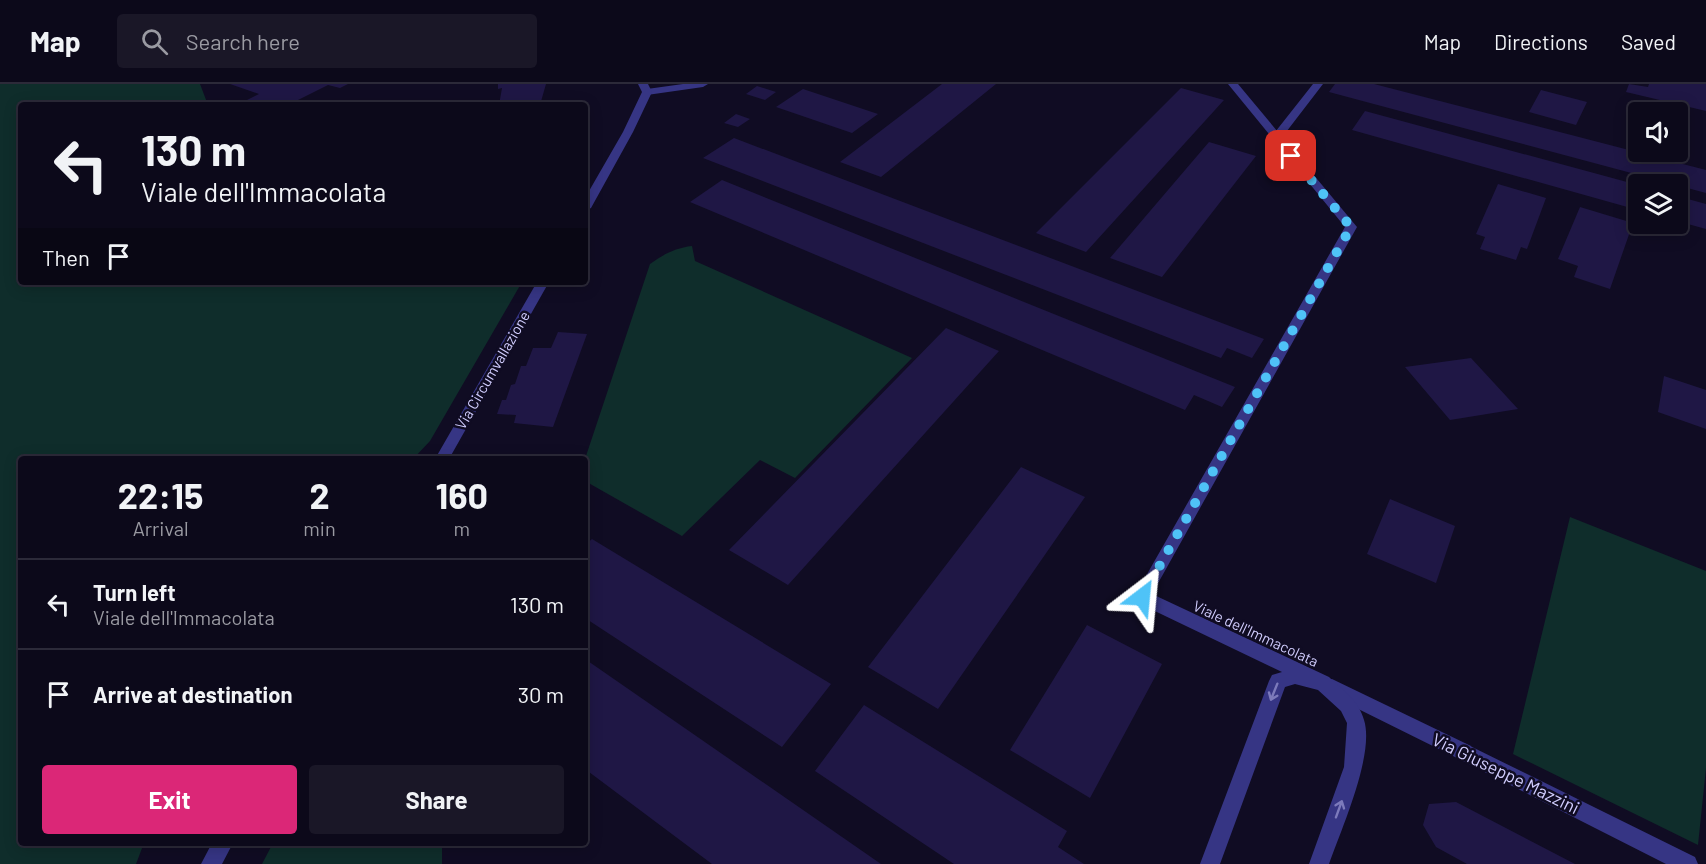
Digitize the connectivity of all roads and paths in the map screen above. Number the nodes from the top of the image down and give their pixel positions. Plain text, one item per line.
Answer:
1 (704, 84) edge
2 (1233, 84) edge
3 (1318, 84) edge
4 (645, 88) edge
5 (1276, 138) junction
6 (588, 203) edge
7 (541, 285) edge
8 (444, 456) edge
9 (1323, 683) junction
10 (221, 846) edge
11 (211, 864) edge
12 (1210, 864) edge
13 (1319, 864) edge
14 (1688, 864) edge

1 - 4 street
2 - 5 street, Viale dell'Immacolata
3 - 5 street
4 - 6 street
5 - 9 street, Viale dell'Immacolata
7 - 8 street, Via Circumvallazione
9 -> 12 street
13 -> 9 street
9 - 14 street, Via Giuseppe Mazzini
10 - 11 street

